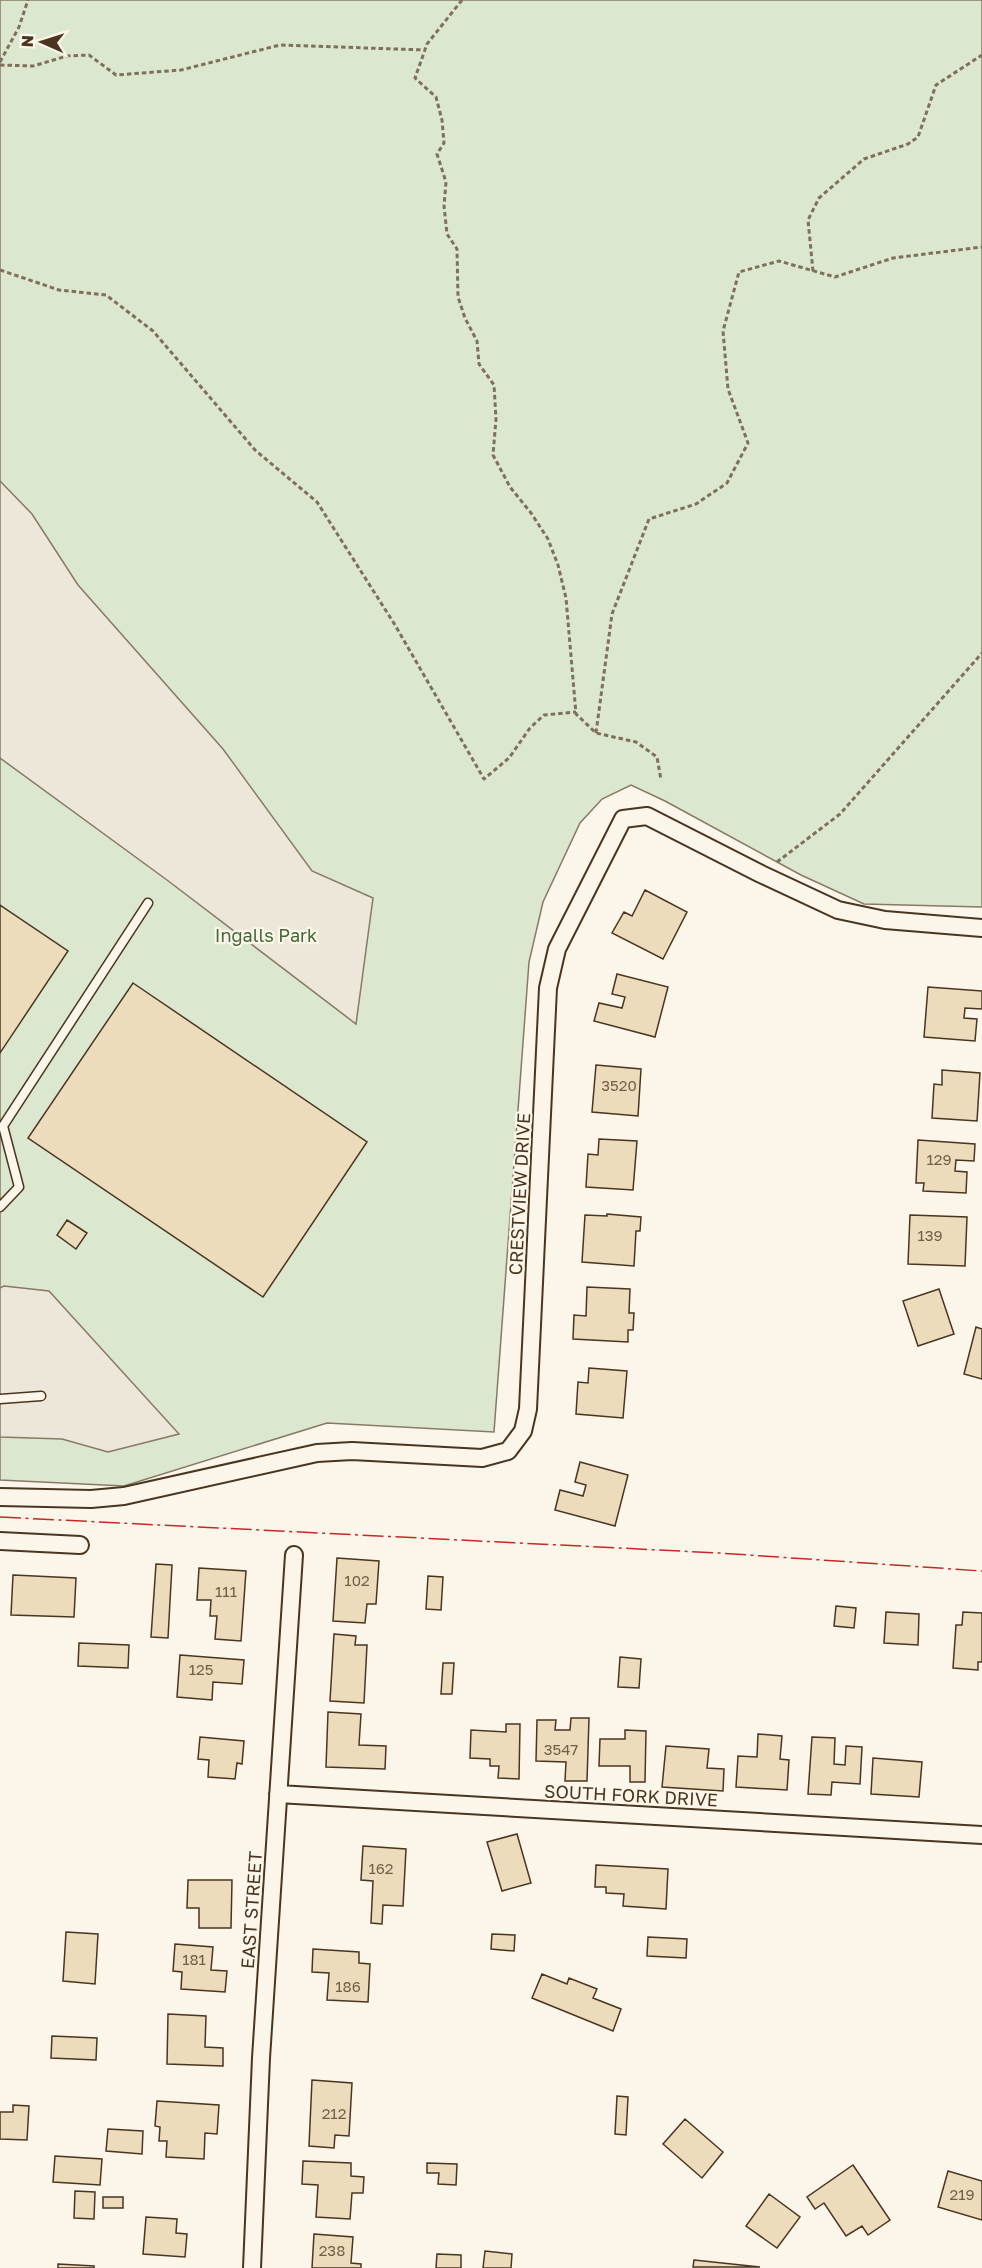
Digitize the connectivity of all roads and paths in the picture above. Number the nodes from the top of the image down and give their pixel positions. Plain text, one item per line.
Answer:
1 (28, 0) edge
2 (462, 0) edge
3 (425, 50) junction
4 (982, 55) edge
5 (0, 63) edge
6 (982, 247) edge
7 (0, 270) edge
8 (813, 271) junction
9 (982, 653) edge
10 (576, 712) junction
11 (596, 733) junction
12 (661, 780) dead end
13 (761, 874) junction
14 (148, 903) dead end
15 (982, 928) edge
16 (0, 1207) edge
17 (41, 1396) dead end
18 (0, 1399) edge
19 (0, 1497) edge
20 (4, 1541) edge
21 (80, 1545) dead end
22 (294, 1555) dead end
23 (278, 1794) junction
24 (982, 1836) edge
25 (252, 2268) edge

1 - 5 path
2 - 3 path
3 - 5 path
3 - 10 path
4 - 8 path
6 - 8 path
7 - 10 path
8 - 11 path
9 - 13 path
10 - 11 path
11 - 12 path
13 - 15 street, CRESTVIEW DRIVE
13 - 19 street, CRESTVIEW DRIVE
14 - 16 lane
17 - 18 lane
20 - 21 street
22 - 23 street, EAST STREET
23 - 24 street, SOUTH FORK DRIVE
23 - 25 street, EAST STREET

